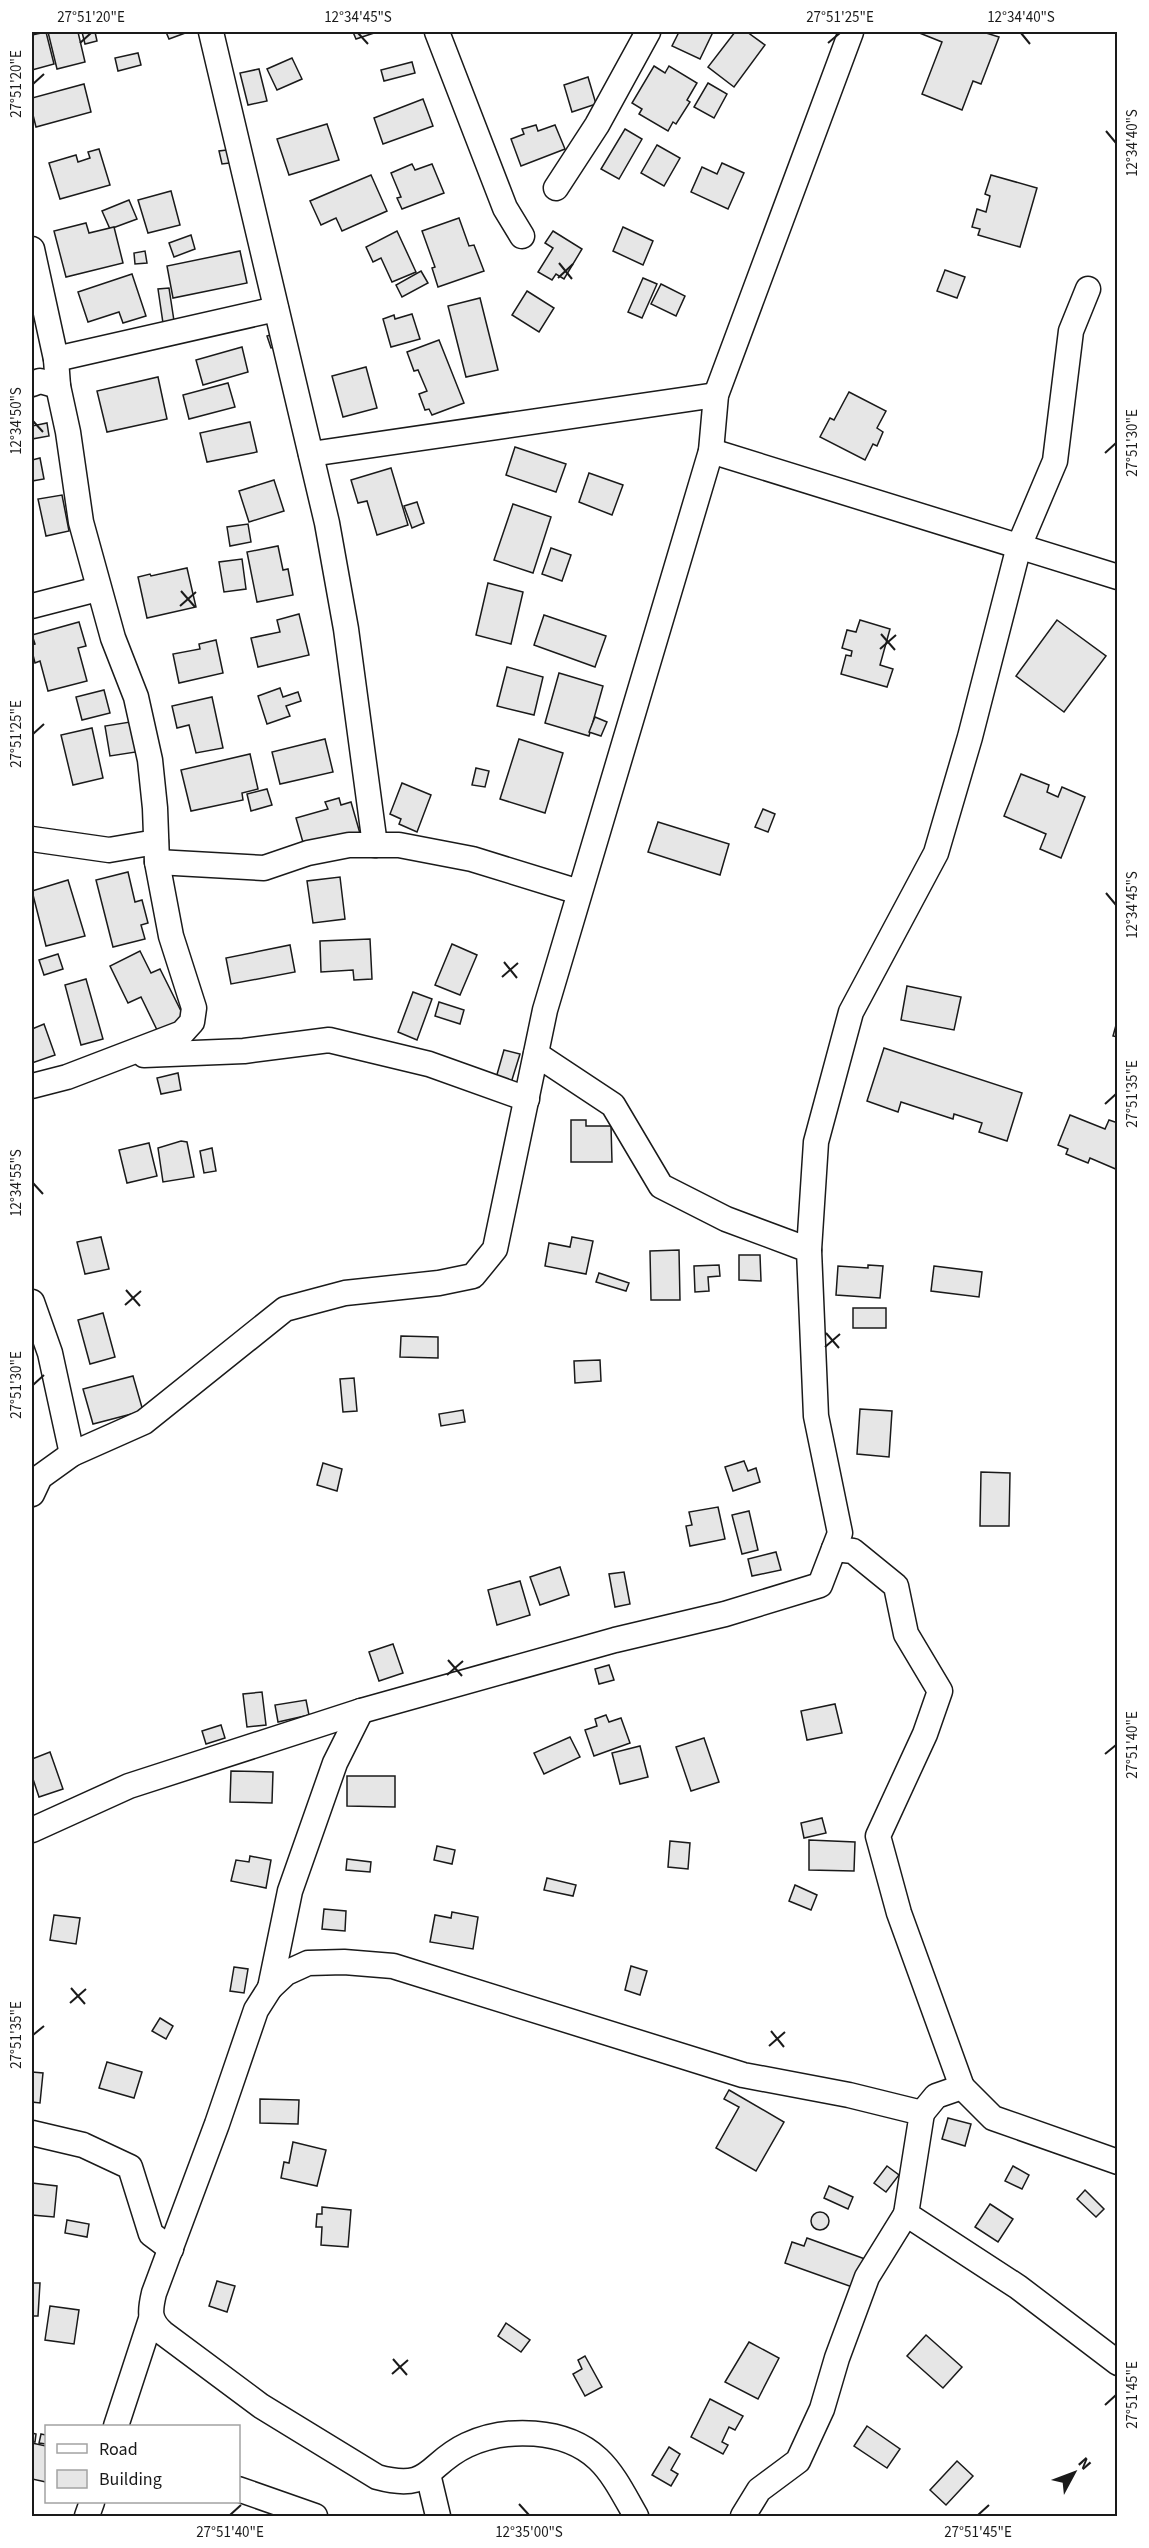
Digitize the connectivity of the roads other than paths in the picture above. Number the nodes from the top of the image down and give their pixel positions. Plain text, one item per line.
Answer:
1 (211, 32) edge
2 (437, 32) edge
3 (648, 32) edge
4 (851, 32) edge
5 (556, 188) dead end
6 (522, 236) dead end
7 (32, 249) edge
8 (1088, 289) dead end
9 (276, 309) junction
10 (56, 359) junction
11 (32, 384) edge
12 (58, 386) junction
13 (717, 395) junction
14 (711, 451) junction
15 (311, 454) junction
16 (1019, 546) junction
17 (1118, 577) edge
18 (98, 589) junction
19 (32, 606) edge
20 (32, 839) edge
21 (375, 845) junction
22 (157, 852) junction
23 (579, 892) junction
24 (536, 1054) junction
25 (123, 1056) junction
26 (32, 1086) edge
27 (527, 1098) junction
28 (809, 1250) junction
29 (32, 1302) edge
30 (72, 1454) junction
31 (32, 1494) edge
32 (834, 1548) junction
33 (361, 1711) junction
34 (32, 1830) edge
35 (270, 1988) junction
36 (962, 2087) junction
37 (922, 2113) junction
38 (32, 2133) edge
39 (1118, 2162) edge
40 (906, 2214) junction
41 (171, 2249) junction
42 (151, 2319) junction
43 (1118, 2363) edge
44 (117, 2425) edge
45 (428, 2474) junction
46 (240, 2490) edge
47 (315, 2517) edge
48 (438, 2517) edge
49 (636, 2517) edge
50 (743, 2517) edge

1 - 9 street
2 - 6 street
3 - 5 street
4 - 13 street
7 - 10 street
8 - 16 street
9 - 10 street
9 - 15 street
10 - 12 street
11 - 12 street
12 - 18 street
13 - 14 street
13 - 15 street
14 - 16 street
14 - 23 street
15 - 21 street
16 - 17 street
16 - 28 street
18 - 19 street
18 - 22 street
20 - 22 street
21 - 22 street
21 - 23 street
22 - 25 street
23 - 24 street
24 - 27 street
24 - 28 street
25 - 26 street
25 - 27 street
27 - 30 street
28 - 32 street
29 - 30 street
30 - 31 street
32 - 33 street
32 - 36 street
33 - 34 street
33 - 35 street
35 - 37 street
35 - 41 street
36 - 37 street
36 - 39 street
37 - 40 street
38 - 41 street
40 - 43 street
40 - 50 street
41 - 42 street
42 - 44 street
42 - 45 street
45 - 48 street
45 - 49 street
46 - 47 street

